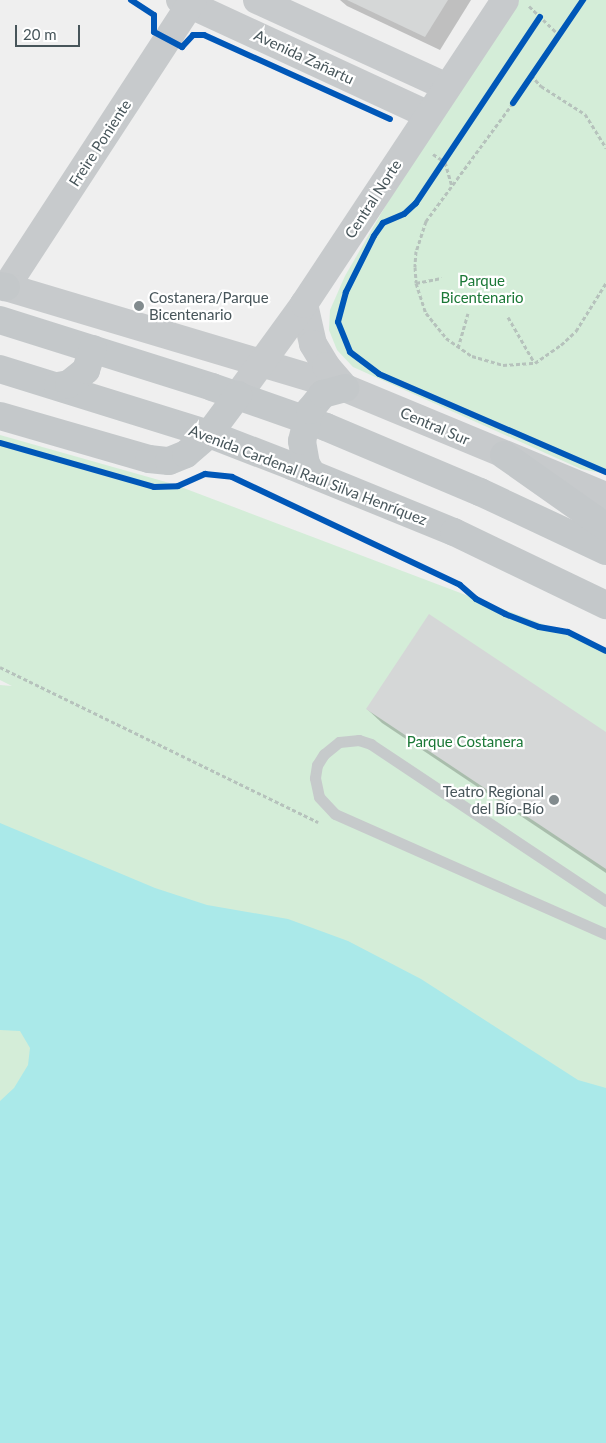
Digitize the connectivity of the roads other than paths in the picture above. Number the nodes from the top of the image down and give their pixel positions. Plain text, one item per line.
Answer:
1 (257, 0) edge
2 (506, 0) edge
3 (188, 1) edge
4 (447, 87) junction
5 (429, 114) junction
6 (3, 286) edge
7 (304, 304) junction
8 (0, 320) edge
9 (93, 348) junction
10 (262, 363) junction
11 (0, 369) edge
12 (58, 386) junction
13 (345, 388) junction
14 (238, 395) junction
15 (0, 416) edge
16 (306, 420) junction
17 (209, 434) junction
18 (504, 455) junction
19 (312, 474) junction
20 (606, 496) edge
21 (606, 527) edge
22 (606, 550) edge
23 (606, 605) edge
24 (606, 900) edge
25 (606, 934) edge

1 - 4 street
2 - 4 street, Central Norte
3 - 5 street, Avenida Zañartu
3 - 6 street, Freire Poniente
4 - 5 street, Central Norte
5 - 7 street, Central Norte
6 - 10 street, Central Sur
7 - 10 street, Central Norte
7 - 13 street
8 - 9 main road
9 - 12 main road
9 - 14 main road
10 - 13 street, Central Sur
10 - 14 street, Central Norte
11 - 12 main road, Avenida Cardenal Raúl Silva Henríquez
12 - 17 main road, Avenida Cardenal Raúl Silva Henríquez
13 - 16 main road
13 - 18 street, Central Sur
14 - 16 main road
14 - 17 main road
15 - 17 main road
16 - 19 main road
16 - 22 main road
17 - 19 main road, Avenida Cardenal Raúl Silva Henríquez
18 - 20 street, Central Sur
18 - 21 main road
19 - 23 main road, Avenida Cardenal Raúl Silva Henríquez
24 - 25 lane

